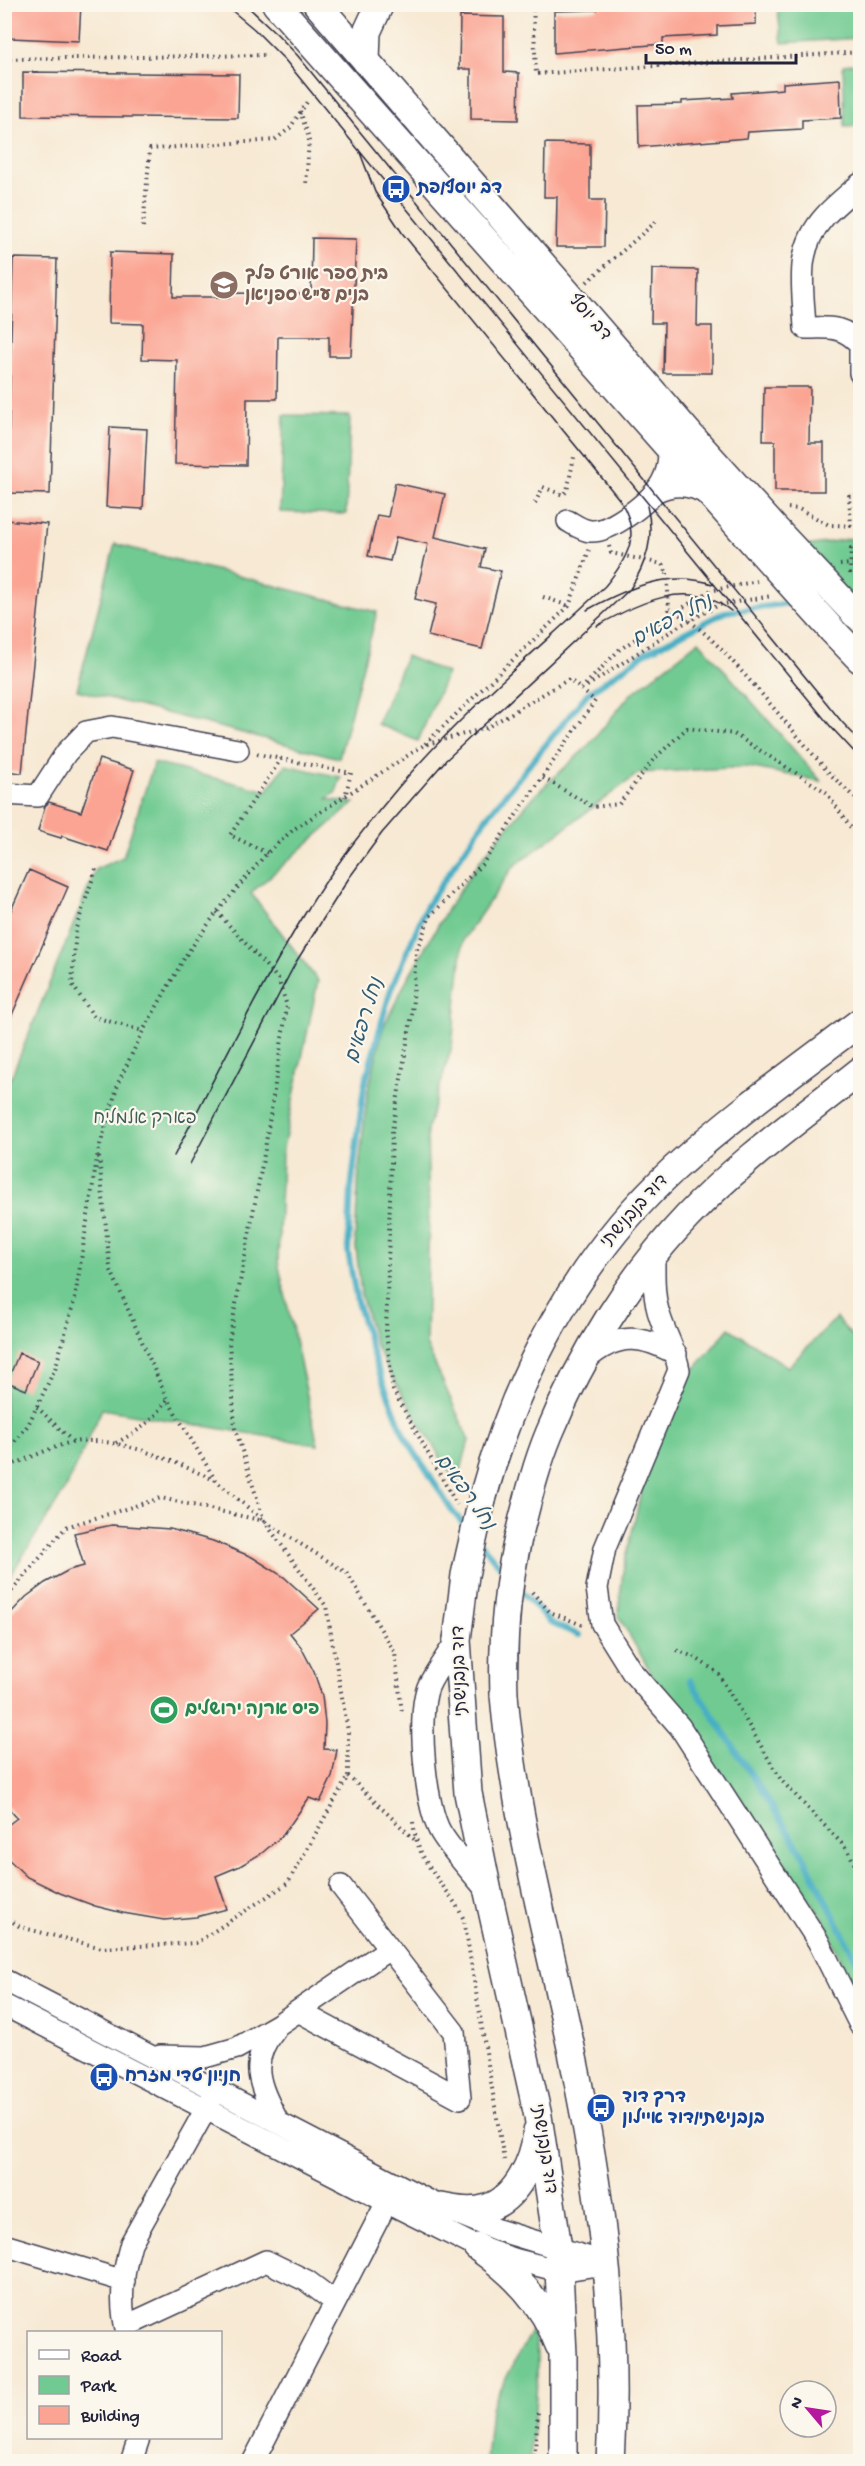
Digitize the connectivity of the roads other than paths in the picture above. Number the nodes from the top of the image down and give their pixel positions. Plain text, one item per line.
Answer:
1 (276, 4) edge
2 (380, 4) edge
3 (322, 7) edge
4 (366, 60) junction
5 (330, 67) junction
6 (861, 184) edge
7 (861, 373) edge
8 (668, 446) junction
9 (655, 492) junction
10 (711, 496) junction
11 (568, 521) dead end
12 (771, 529) junction
13 (858, 616) edge
14 (861, 658) edge
15 (238, 750) road end
16 (4, 794) edge
17 (861, 1022) edge
18 (861, 1071) edge
19 (654, 1256) junction
20 (676, 1354) junction
21 (585, 1361) junction
22 (457, 1640) junction
23 (341, 1886) dead end
24 (488, 1892) junction
25 (389, 1949) junction
26 (4, 1980) edge
27 (4, 2005) edge
28 (298, 2011) junction
29 (279, 2024) junction
30 (861, 2025) edge
31 (150, 2055) junction
32 (217, 2090) junction
33 (206, 2109) junction
34 (538, 2116) junction
35 (278, 2122) junction
36 (387, 2202) junction
37 (441, 2206) junction
38 (4, 2245) edge
39 (477, 2247) junction
40 (559, 2259) junction
41 (607, 2264) junction
42 (124, 2281) junction
43 (335, 2302) junction
44 (126, 2329) edge
45 (563, 2355) junction
46 (139, 2439) edge
47 (131, 2462) edge
48 (253, 2462) edge
49 (563, 2462) edge
50 (610, 2462) edge

1 - 5 main road, דב יוסף
2 - 4 main road
3 - 4 main road, דב יוסף
3 - 5 main road
4 - 12 main road, דב יוסף
5 - 8 main road, דב יוסף
6 - 7 street
8 - 9 street
8 - 10 main road, דב יוסף
9 - 10 street
9 - 11 street
10 - 12 main road, דב יוסף
12 - 13 main road, דב יוסף, bridge
12 - 14 main road, דב יוסף, bridge
15 - 16 street
17 - 22 main road, דוד בנבנישתי, bridge
18 - 19 main road
19 - 20 street
19 - 21 main road
20 - 21 street
20 - 30 street
21 - 41 main road, bridge
22 - 24 main road, דוד בנבנישתי
22 - 24 street
23 - 25 street
24 - 34 main road, דוד בנבנישתי
25 - 28 street
25 - 28 street
26 - 31 street
27 - 33 street
28 - 29 street
29 - 31 street
29 - 35 street
31 - 32 street
32 - 33 street
32 - 35 street
33 - 36 street
33 - 42 street
34 - 37 main road
34 - 40 main road, דוד בנבנישתי
35 - 37 street
36 - 39 street
36 - 43 street
37 - 40 street
38 - 42 street
39 - 40 street
39 - 45 main road
40 - 41 street
40 - 45 main road, דוד בנבנישתי
41 - 50 main road
42 - 44 street
43 - 44 street
43 - 48 street
45 - 49 main road, דוד בנבנישתי
46 - 47 street

